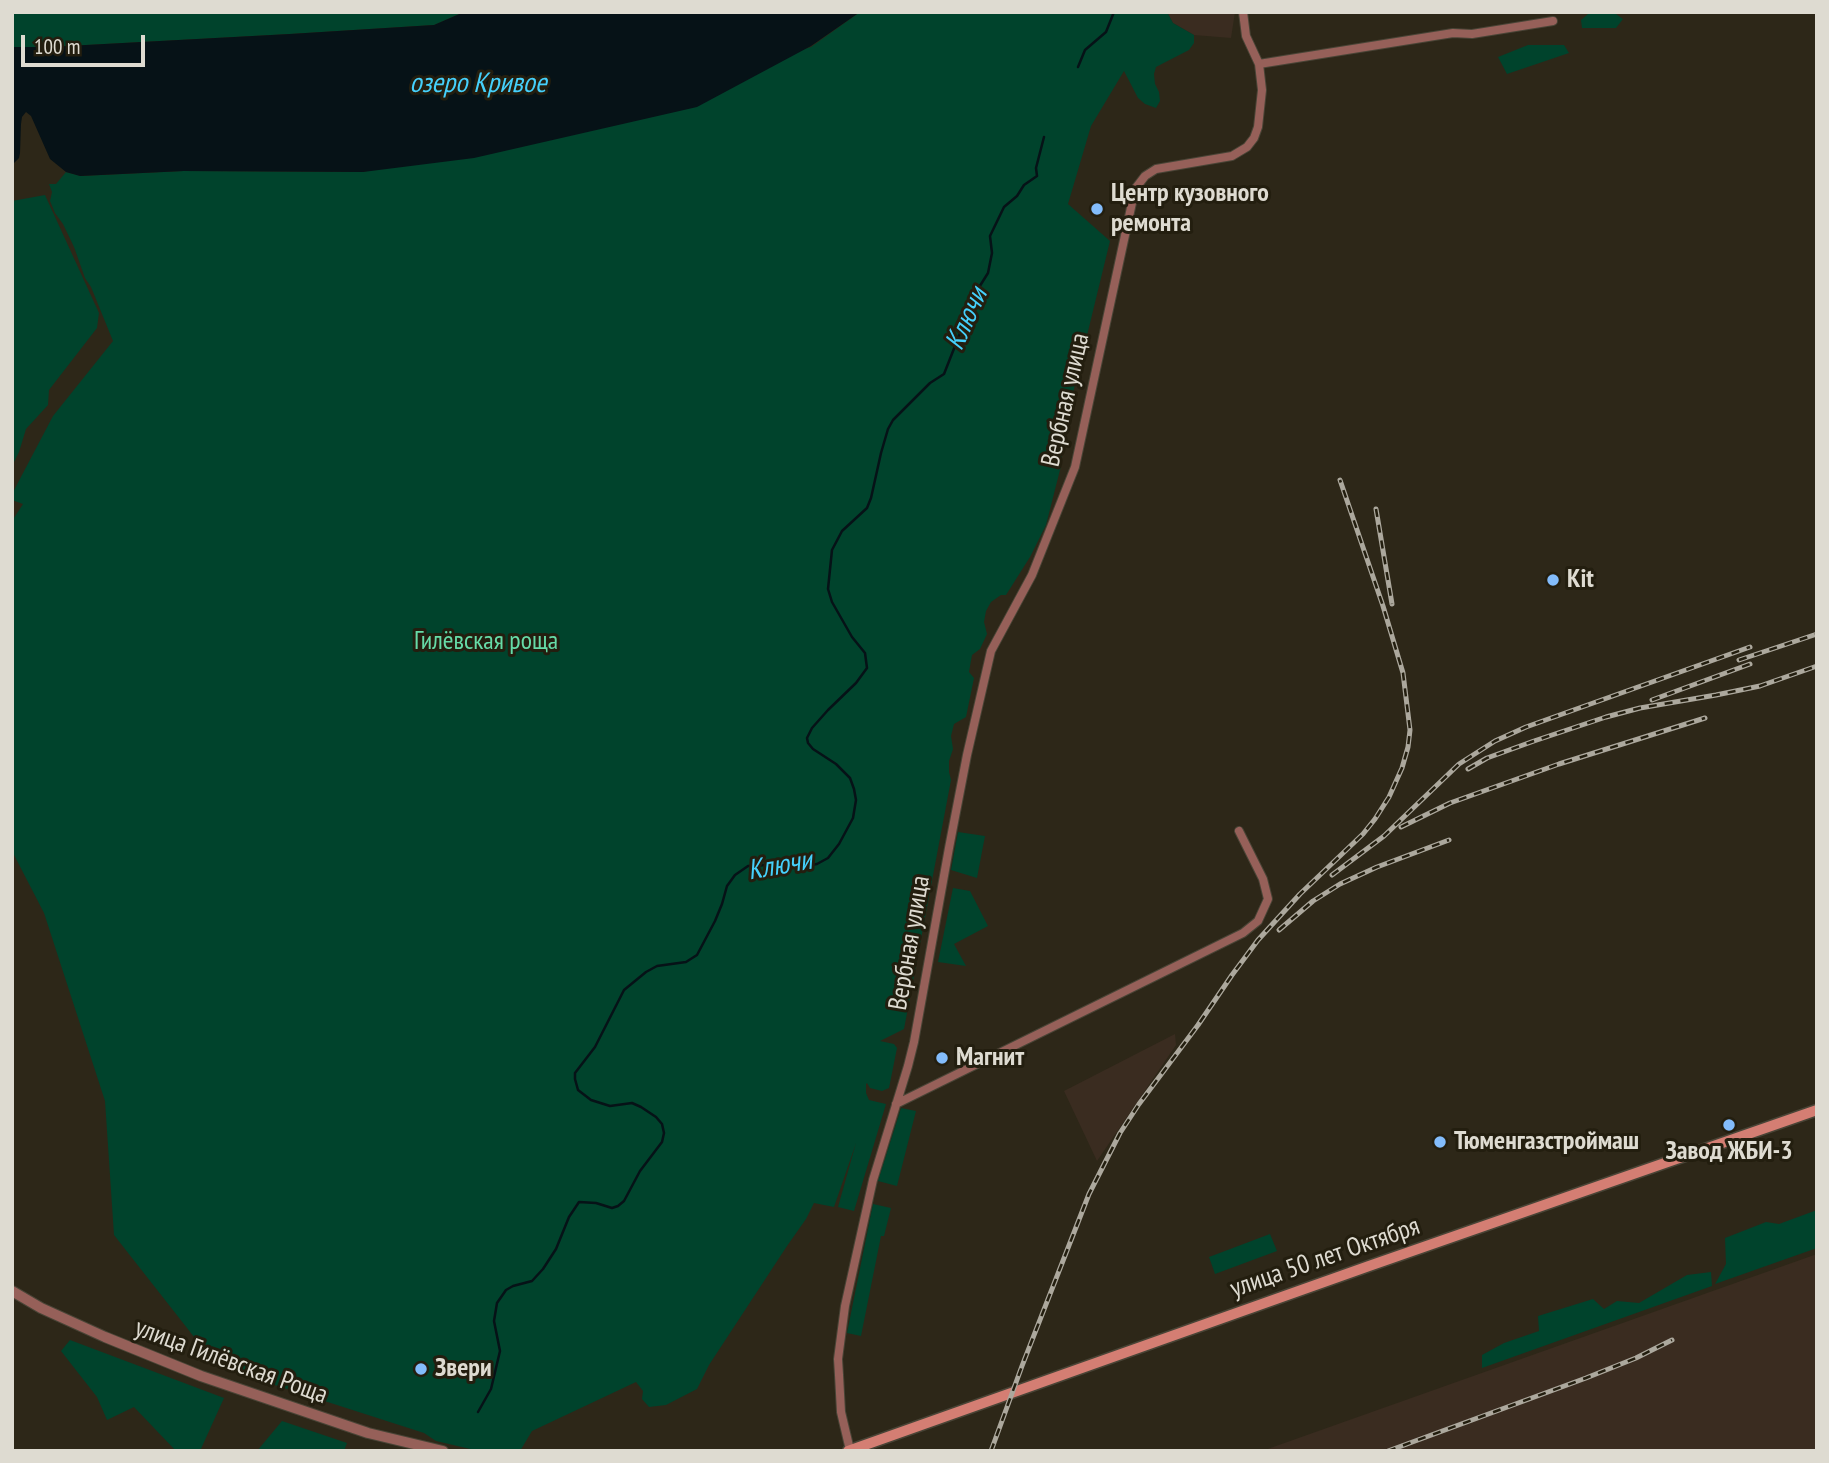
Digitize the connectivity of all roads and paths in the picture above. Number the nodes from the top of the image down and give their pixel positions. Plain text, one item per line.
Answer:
1 (1243, 12) edge
2 (1553, 22) dead end
3 (1259, 64) junction
4 (1239, 831) dead end
5 (896, 1104) junction
6 (1817, 1110) edge
7 (12, 1291) edge
8 (849, 1450) edge
9 (443, 1451) edge

1 - 3 street
2 - 3 street
3 - 5 street, Вербная улица
4 - 5 street
5 - 8 street, Вербная улица
6 - 8 main road, улица 50 лет Октября
7 - 9 street, улица Гилёвская Роща

